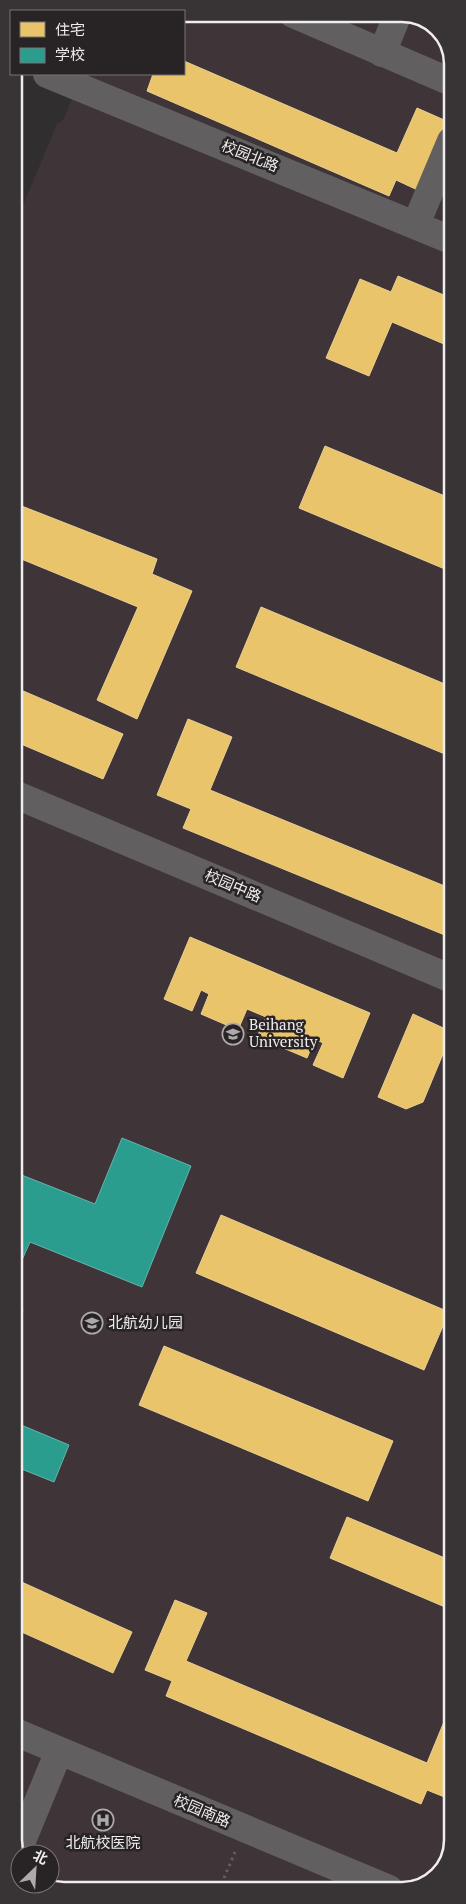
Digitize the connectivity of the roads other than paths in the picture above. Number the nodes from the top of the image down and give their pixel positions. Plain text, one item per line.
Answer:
1 (313, 23) edge
2 (394, 23) edge
3 (382, 52) junction
4 (49, 75) edge
5 (444, 79) edge
6 (444, 158) edge
7 (416, 224) junction
8 (444, 237) edge
9 (22, 797) edge
10 (444, 976) edge
11 (22, 1735) edge
12 (60, 1751) junction
13 (22, 1841) edge
14 (372, 1882) edge

1 - 3 street
2 - 3 street
3 - 5 street
4 - 7 street, 校园北路
6 - 7 street
7 - 8 street, 校园北路
9 - 10 street, 校园中路
11 - 12 street, 校园南路
12 - 13 street
12 - 14 street, 校园南路

